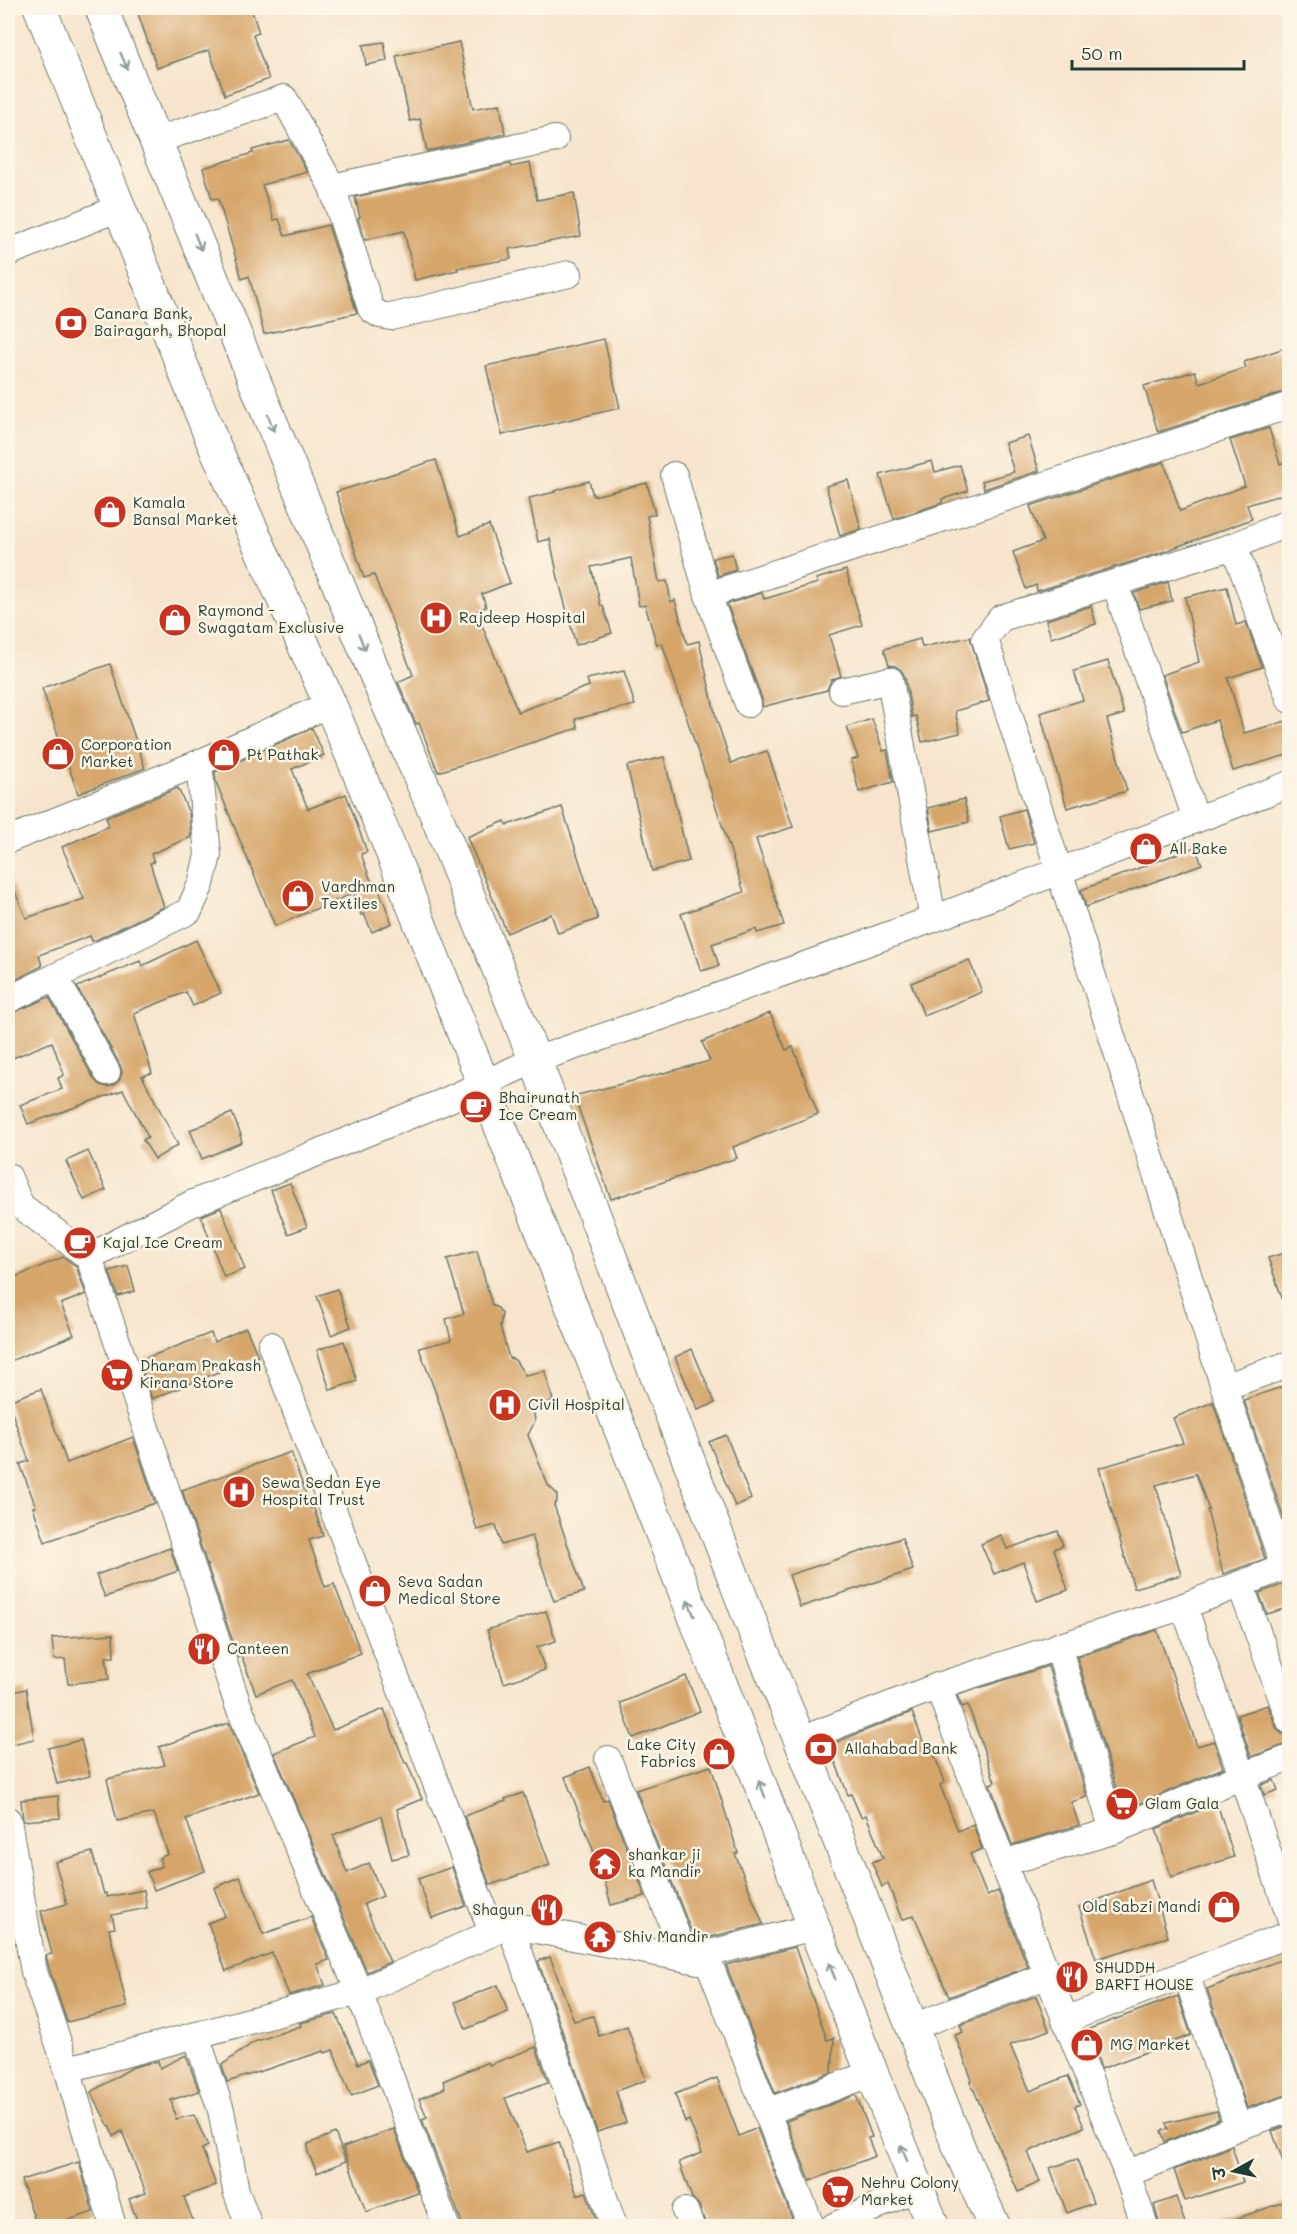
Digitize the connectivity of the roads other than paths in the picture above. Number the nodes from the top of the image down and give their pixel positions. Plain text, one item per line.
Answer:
1 (40, 8) edge
2 (101, 8) edge
3 (555, 139) dead end
4 (158, 140) junction
5 (332, 187) junction
6 (119, 208) junction
7 (8, 253) edge
8 (569, 274) dead end
9 (1290, 405) edge
10 (674, 475) dead end
11 (1290, 522) edge
12 (1234, 546) junction
13 (1115, 584) junction
14 (708, 595) junction
15 (842, 691) dead end
16 (1290, 699) edge
17 (330, 704) junction
18 (748, 704) dead end
19 (199, 763) junction
20 (1290, 784) edge
21 (1196, 819) junction
22 (8, 840) edge
23 (1058, 871) junction
24 (933, 919) junction
25 (55, 977) junction
26 (8, 1000) edge
27 (535, 1060) junction
28 (107, 1072) dead end
29 (482, 1084) junction
30 (8, 1176) edge
31 (14, 1208) edge
32 (89, 1257) junction
33 (271, 1345) dead end
34 (1290, 1364) edge
35 (1224, 1387) junction
36 (1287, 1566) edge
37 (1240, 1584) junction
38 (1184, 1606) junction
39 (1058, 1646) junction
40 (938, 1686) junction
41 (1290, 1722) edge
42 (800, 1740) junction
43 (1290, 1758) edge
44 (608, 1759) dead end
45 (1242, 1776) junction
46 (8, 1820) edge
47 (1113, 1831) junction
48 (1003, 1863) junction
49 (1290, 1917) edge
50 (814, 1927) junction
51 (501, 1929) junction
52 (1290, 1934) edge
53 (687, 1959) junction
54 (1186, 1974) junction
55 (1048, 1975) junction
56 (359, 1992) junction
57 (1065, 2020) junction
58 (913, 2027) junction
59 (196, 2035) junction
60 (68, 2069) junction
61 (873, 2073) junction
62 (1290, 2109) edge
63 (766, 2112) junction
64 (1238, 2127) junction
65 (1127, 2174) junction
66 (918, 2187) junction
67 (113, 2226) edge
68 (249, 2226) edge
69 (446, 2226) edge
70 (614, 2226) edge
71 (811, 2226) edge
72 (834, 2226) edge
73 (933, 2226) edge
74 (994, 2226) edge
75 (1145, 2226) edge

1 - 6 main road
2 -> 4 main road
3 - 5 street
4 - 5 street
4 -> 27 main road
5 - 8 street
6 - 7 street
6 - 17 main road
9 - 14 street
10 - 14 street
11 - 12 street
12 - 13 street
12 - 16 street
13 - 21 street
13 - 23 street
14 - 18 street
15 - 24 street
17 - 19 street
17 - 29 main road
19 - 22 street
19 - 25 street
20 - 21 street
21 - 23 street
23 - 24 street
23 - 35 street
24 - 27 street
25 - 26 street
25 - 28 street
27 - 29 street
27 - 42 main road
29 - 32 street
50 -> 29 main road
30 - 31 street
31 - 32 street
32 - 56 street
33 - 51 street
34 - 35 street
35 - 36 street
36 - 37 street
37 - 38 street
37 - 41 street
38 - 39 street
38 - 45 street
39 - 40 street
39 - 47 street
40 - 42 street
40 - 48 street
42 - 58 main road
43 - 45 street
44 - 53 street
45 - 47 street
45 - 49 street
46 - 60 street
47 - 48 street
48 - 55 street
50 - 53 street
61 -> 50 main road
51 - 53 street
51 - 56 street
51 - 70 street
52 - 54 street
53 - 63 street
54 - 57 street
54 - 64 street
55 - 57 street
55 - 58 street
56 - 59 street
56 - 69 street
57 - 65 street
58 - 74 main road
59 - 60 street
59 - 68 street
60 - 67 street
61 - 63 street
66 -> 61 main road
62 - 64 street
63 - 71 street
64 - 65 street
65 - 75 street
66 - 72 street
66 - 73 main road

